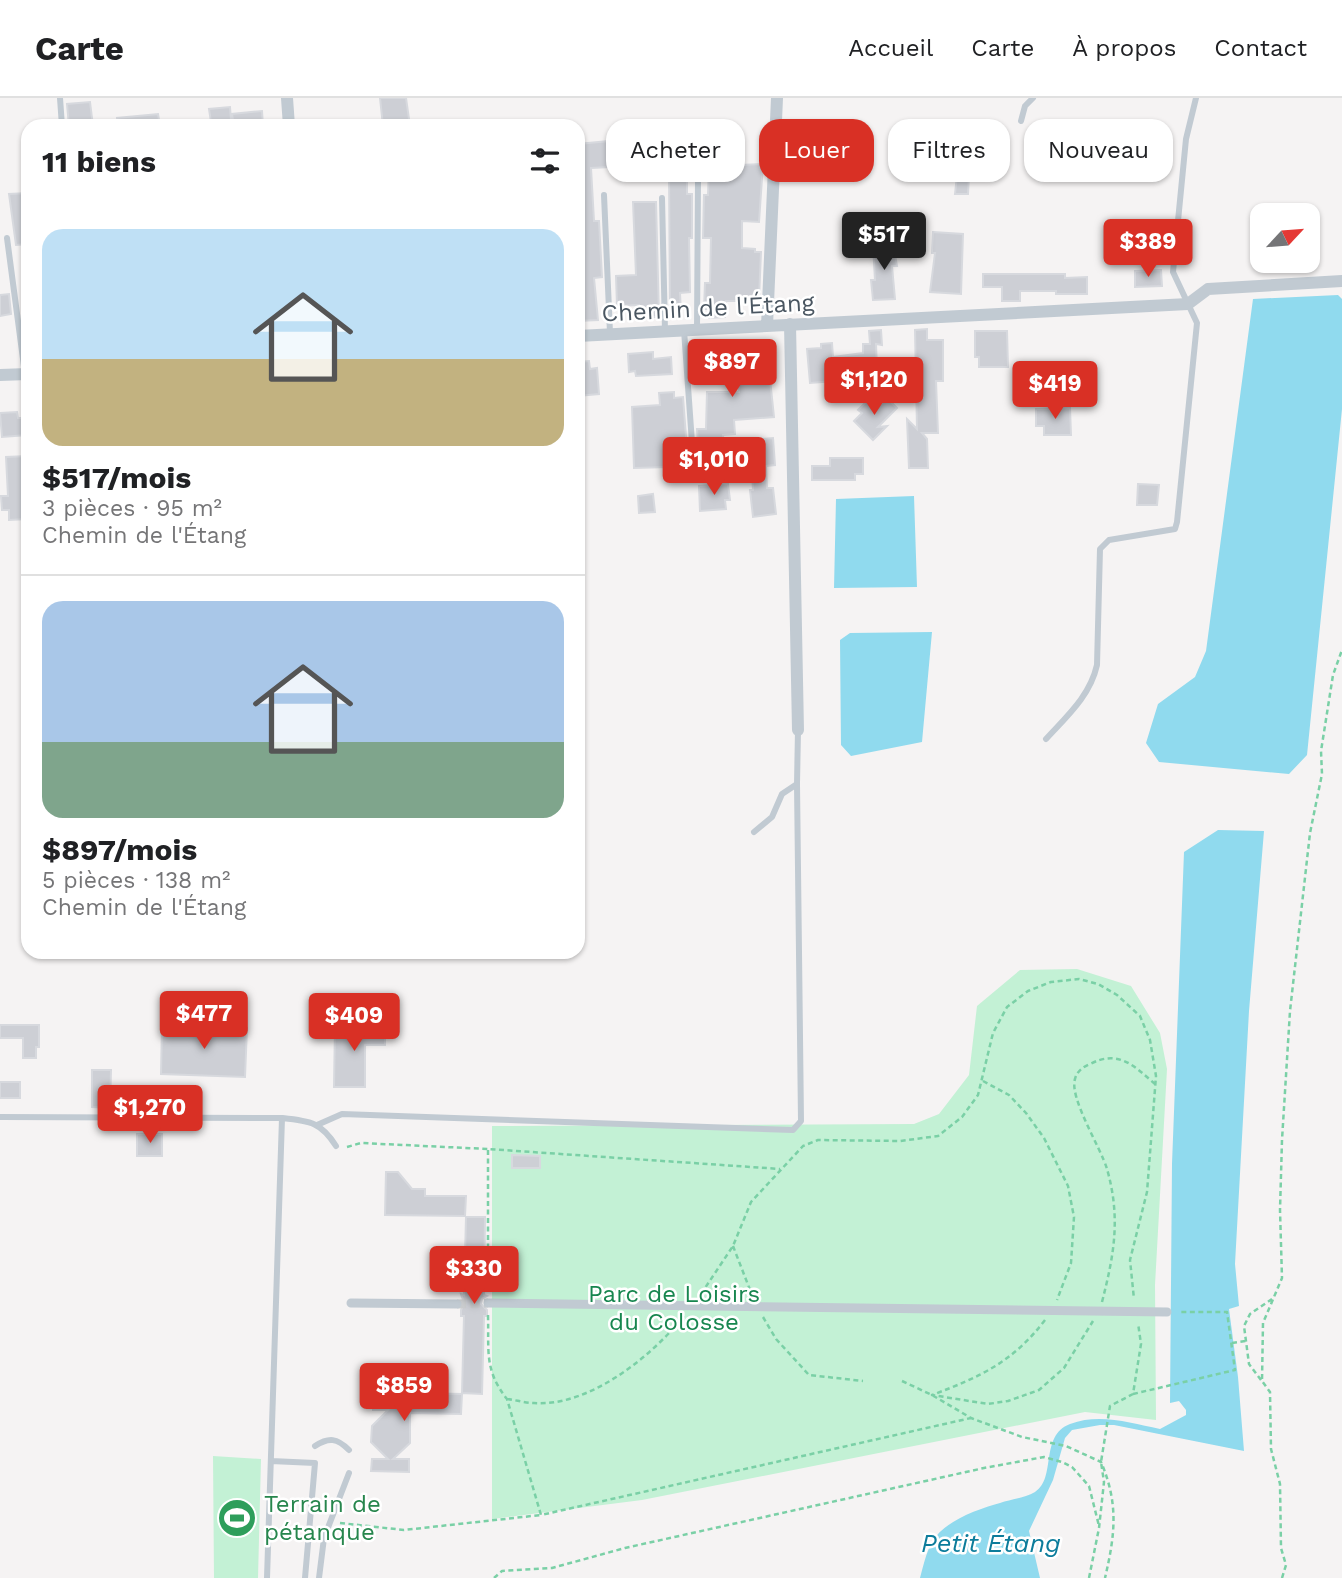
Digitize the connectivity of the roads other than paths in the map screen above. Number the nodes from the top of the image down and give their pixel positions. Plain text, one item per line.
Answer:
1 (60, 98) edge
2 (287, 98) edge
3 (777, 98) edge
4 (1033, 98) edge
5 (1196, 98) edge
6 (62, 119) edge
7 (288, 119) edge
8 (1021, 121) dead end
9 (698, 182) edge
10 (604, 195) dead end
11 (662, 198) dead end
12 (7, 238) dead end
13 (1342, 281) edge
14 (1183, 304) junction
15 (790, 324) junction
16 (767, 326) junction
17 (690, 330) junction
18 (665, 331) junction
19 (21, 333) edge
20 (610, 335) junction
21 (585, 337) edge
22 (21, 374) edge
23 (0, 375) edge
24 (694, 471) dead end
25 (797, 730) joint
26 (1046, 739) dead end
27 (797, 784) junction
28 (754, 832) dead end
29 (0, 1117) edge
30 (282, 1118) junction
31 (317, 1125) junction
32 (336, 1146) dead end
33 (488, 1303) tunnel mouth
34 (351, 1304) dead end
35 (457, 1304) tunnel mouth
36 (1167, 1312) road end
37 (315, 1446) dead end
38 (349, 1450) dead end
39 (271, 1461) junction
40 (349, 1473) dead end
41 (267, 1578) edge
42 (305, 1578) edge
43 (319, 1578) edge

1 - 6 lane
2 - 7 street
3 - 16 street
4 - 8 lane
5 - 14 lane
9 - 17 lane
10 - 20 lane
11 - 18 lane
12 - 19 lane
13 - 14 street
14 - 15 street, Chemin de l'Étang
14 - 26 lane
15 - 16 street, Chemin de l'Étang
15 - 25 street
16 - 17 street, Chemin de l'Étang
17 - 18 street, Chemin de l'Étang
17 - 24 lane
18 - 20 street, Chemin de l'Étang
20 - 21 street, Chemin de l'Étang
22 - 23 street
25 - 27 lane
27 - 28 lane
27 - 31 lane
29 - 30 lane
30 - 31 lane
30 - 39 lane
31 - 32 lane
33 - 36 street
34 - 35 street
37 - 38 lane
39 - 41 lane
39 - 42 lane
40 - 43 lane

